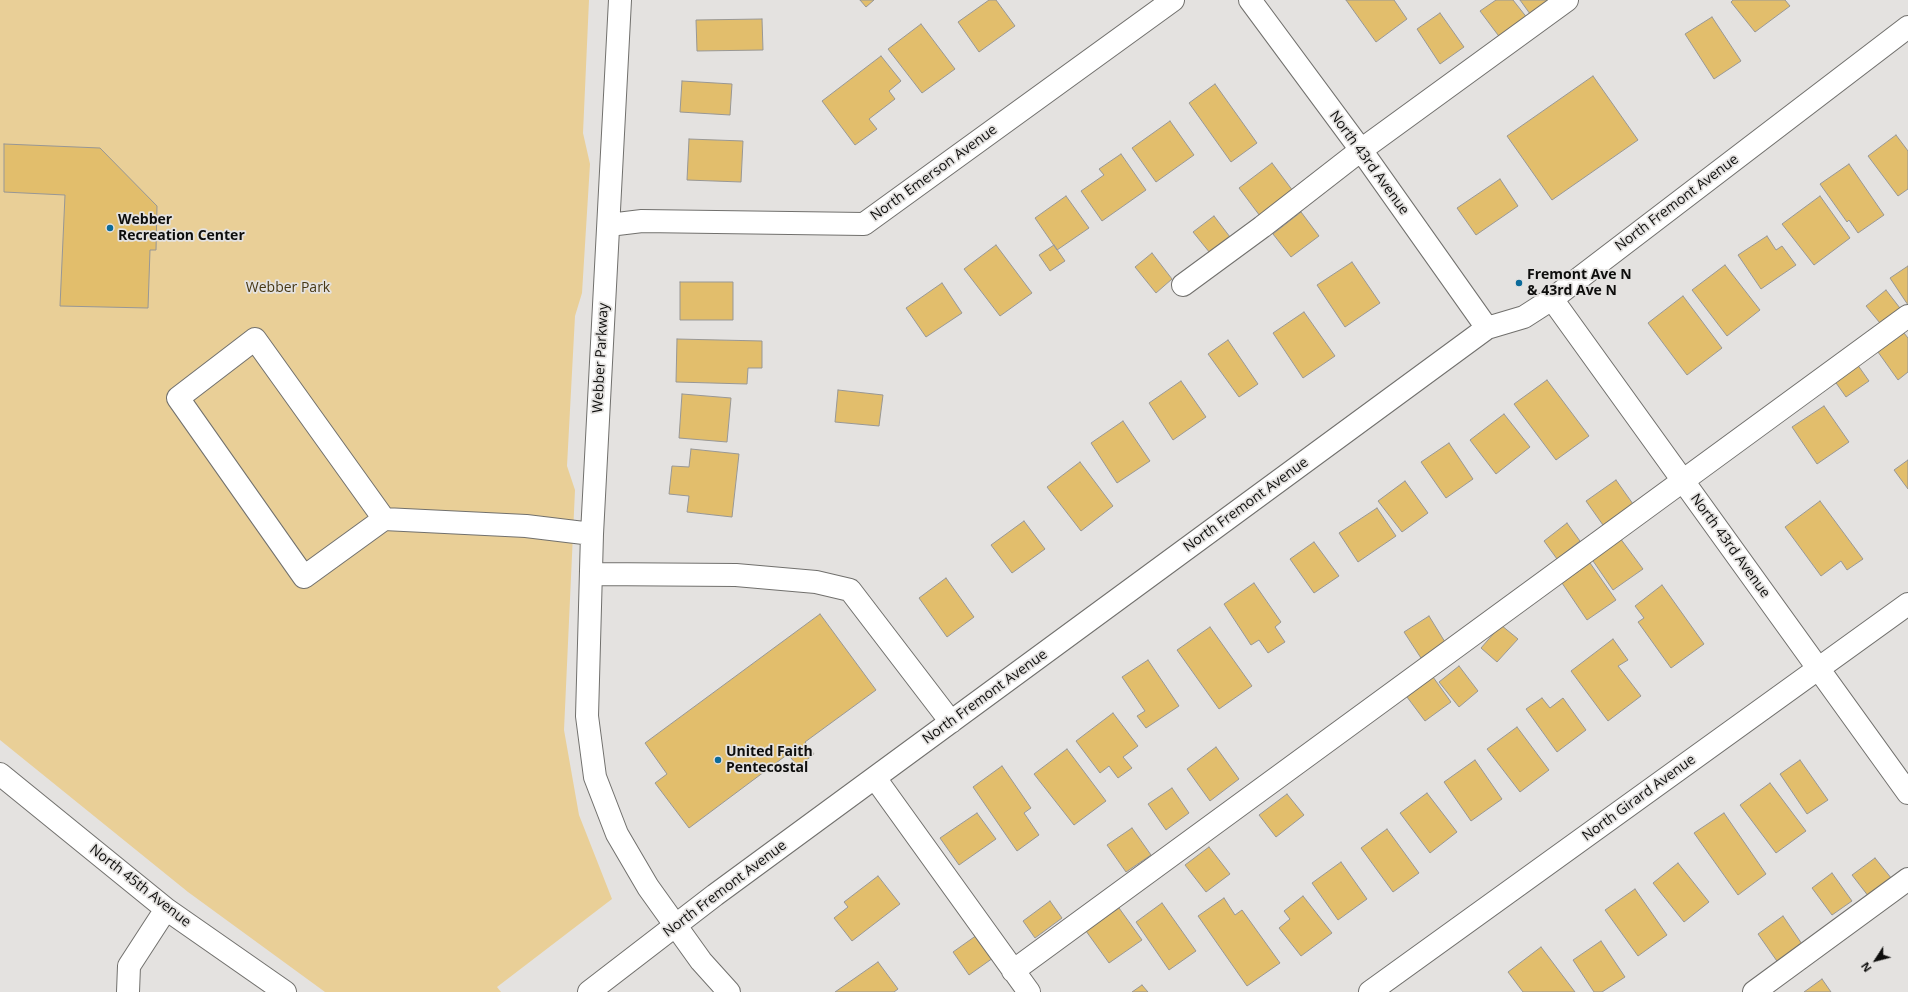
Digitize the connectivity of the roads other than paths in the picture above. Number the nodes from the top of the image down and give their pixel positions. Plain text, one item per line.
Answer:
1 (620, 0) edge
2 (1172, 0) edge
3 (1250, 0) edge
4 (1567, 0) edge
5 (1908, 27) edge
6 (1361, 150) junction
7 (609, 225) junction
8 (1183, 285) dead end
9 (1552, 299) junction
10 (1908, 316) edge
11 (1487, 328) junction
12 (1683, 480) junction
13 (384, 519) junction
14 (592, 534) junction
15 (591, 574) junction
16 (1908, 604) edge
17 (1819, 669) junction
18 (951, 722) junction
19 (0, 774) edge
20 (875, 778) junction
21 (1908, 793) edge
22 (1908, 879) edge
23 (166, 909) junction
24 (676, 925) junction
25 (1014, 971) junction
26 (128, 992) edge
27 (285, 992) edge
28 (589, 992) edge
29 (729, 992) edge
30 (1029, 992) edge
31 (1370, 992) edge
32 (1754, 992) edge

1 - 7 street, Webber Parkway
2 - 7 street, North Emerson Avenue
3 - 6 street, North 43rd Avenue
4 - 6 street
5 - 9 street, North Fremont Avenue
6 - 8 street
6 - 11 street, North 43rd Avenue
7 - 14 street, Webber Parkway
9 - 11 street, North Fremont Avenue
9 - 12 street, North 43rd Avenue
10 - 12 street
11 - 18 street, North Fremont Avenue
12 - 17 street, North 43rd Avenue
12 - 25 street
13 - 13 street
13 - 14 street
14 - 15 street, Webber Parkway
15 - 18 street
15 - 24 street, Webber Parkway
16 - 17 street, North Girard Avenue
17 - 21 street, North 43rd Avenue
17 - 31 street, North Girard Avenue
18 - 20 street, North Fremont Avenue
19 - 23 street, North 45th Avenue
20 - 24 street, North Fremont Avenue
20 - 25 street
22 - 32 street
23 - 26 street
23 - 27 street, North 45th Avenue
24 - 28 street, North Fremont Avenue
24 - 29 street, Webber Parkway
25 - 30 street

